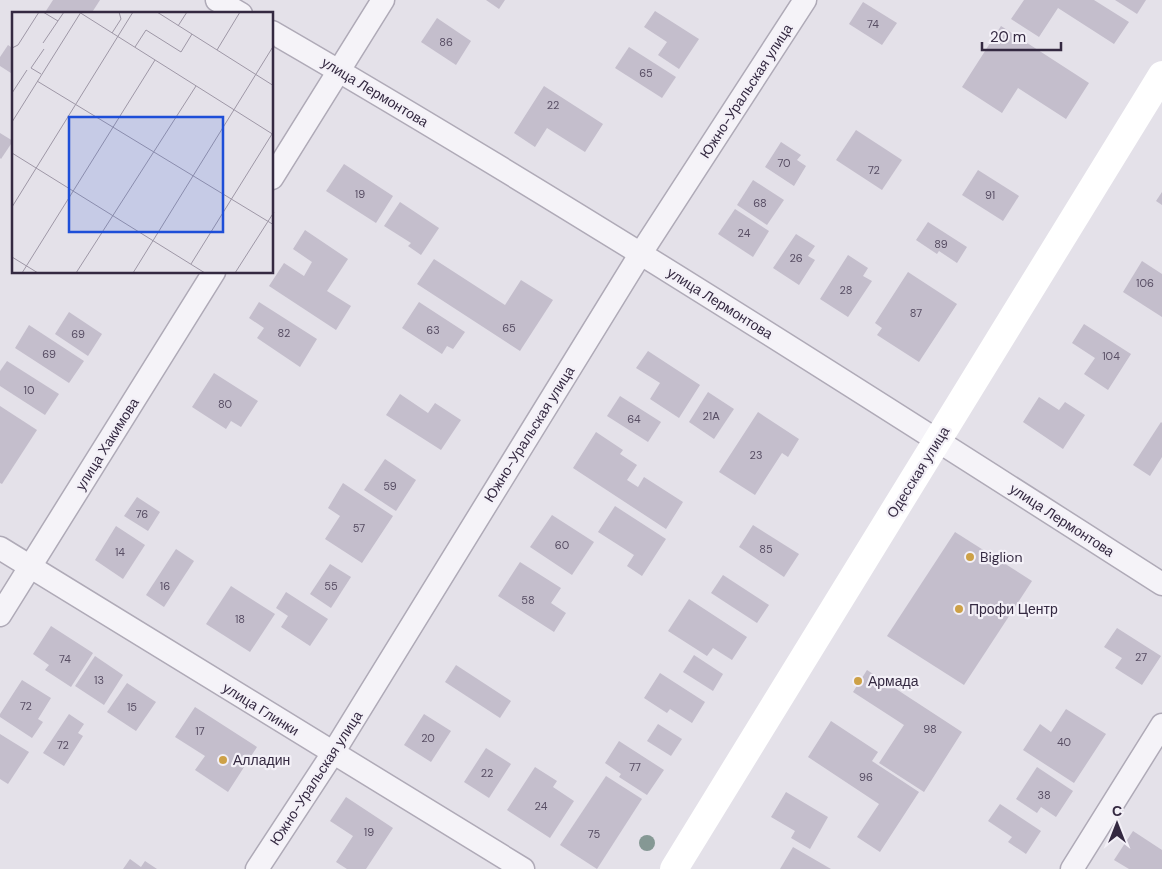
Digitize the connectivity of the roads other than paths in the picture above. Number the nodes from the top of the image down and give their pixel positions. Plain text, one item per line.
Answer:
1 (217, 0) edge
2 (383, 0) edge
3 (805, 0) edge
4 (238, 12) edge
5 (274, 33) edge
6 (339, 71) junction
7 (1162, 75) edge
8 (274, 175) edge
9 (641, 253) junction
10 (213, 274) edge
11 (938, 440) junction
12 (0, 548) edge
13 (30, 567) junction
14 (1162, 584) edge
15 (0, 615) edge
16 (1162, 725) edge
17 (332, 753) junction
18 (257, 869) edge
19 (523, 869) edge
20 (674, 869) edge
21 (1072, 869) edge

1 - 4 street
2 - 6 street
3 - 9 street, Южно-Уральская улица
5 - 6 street, улица Лермонтова
6 - 8 street
6 - 9 street, улица Лермонтова
7 - 11 street, Одесская улица
9 - 11 street, улица Лермонтова
9 - 17 street, Южно-Уральская улица
10 - 13 street, улица Хакимова
11 - 14 street, улица Лермонтова
11 - 20 street, Одесская улица
12 - 13 street, улица Глинки
13 - 15 street, улица Хакимова
13 - 17 street, улица Глинки
16 - 21 street
17 - 18 street, Южно-Уральская улица
17 - 19 street, улица Глинки

